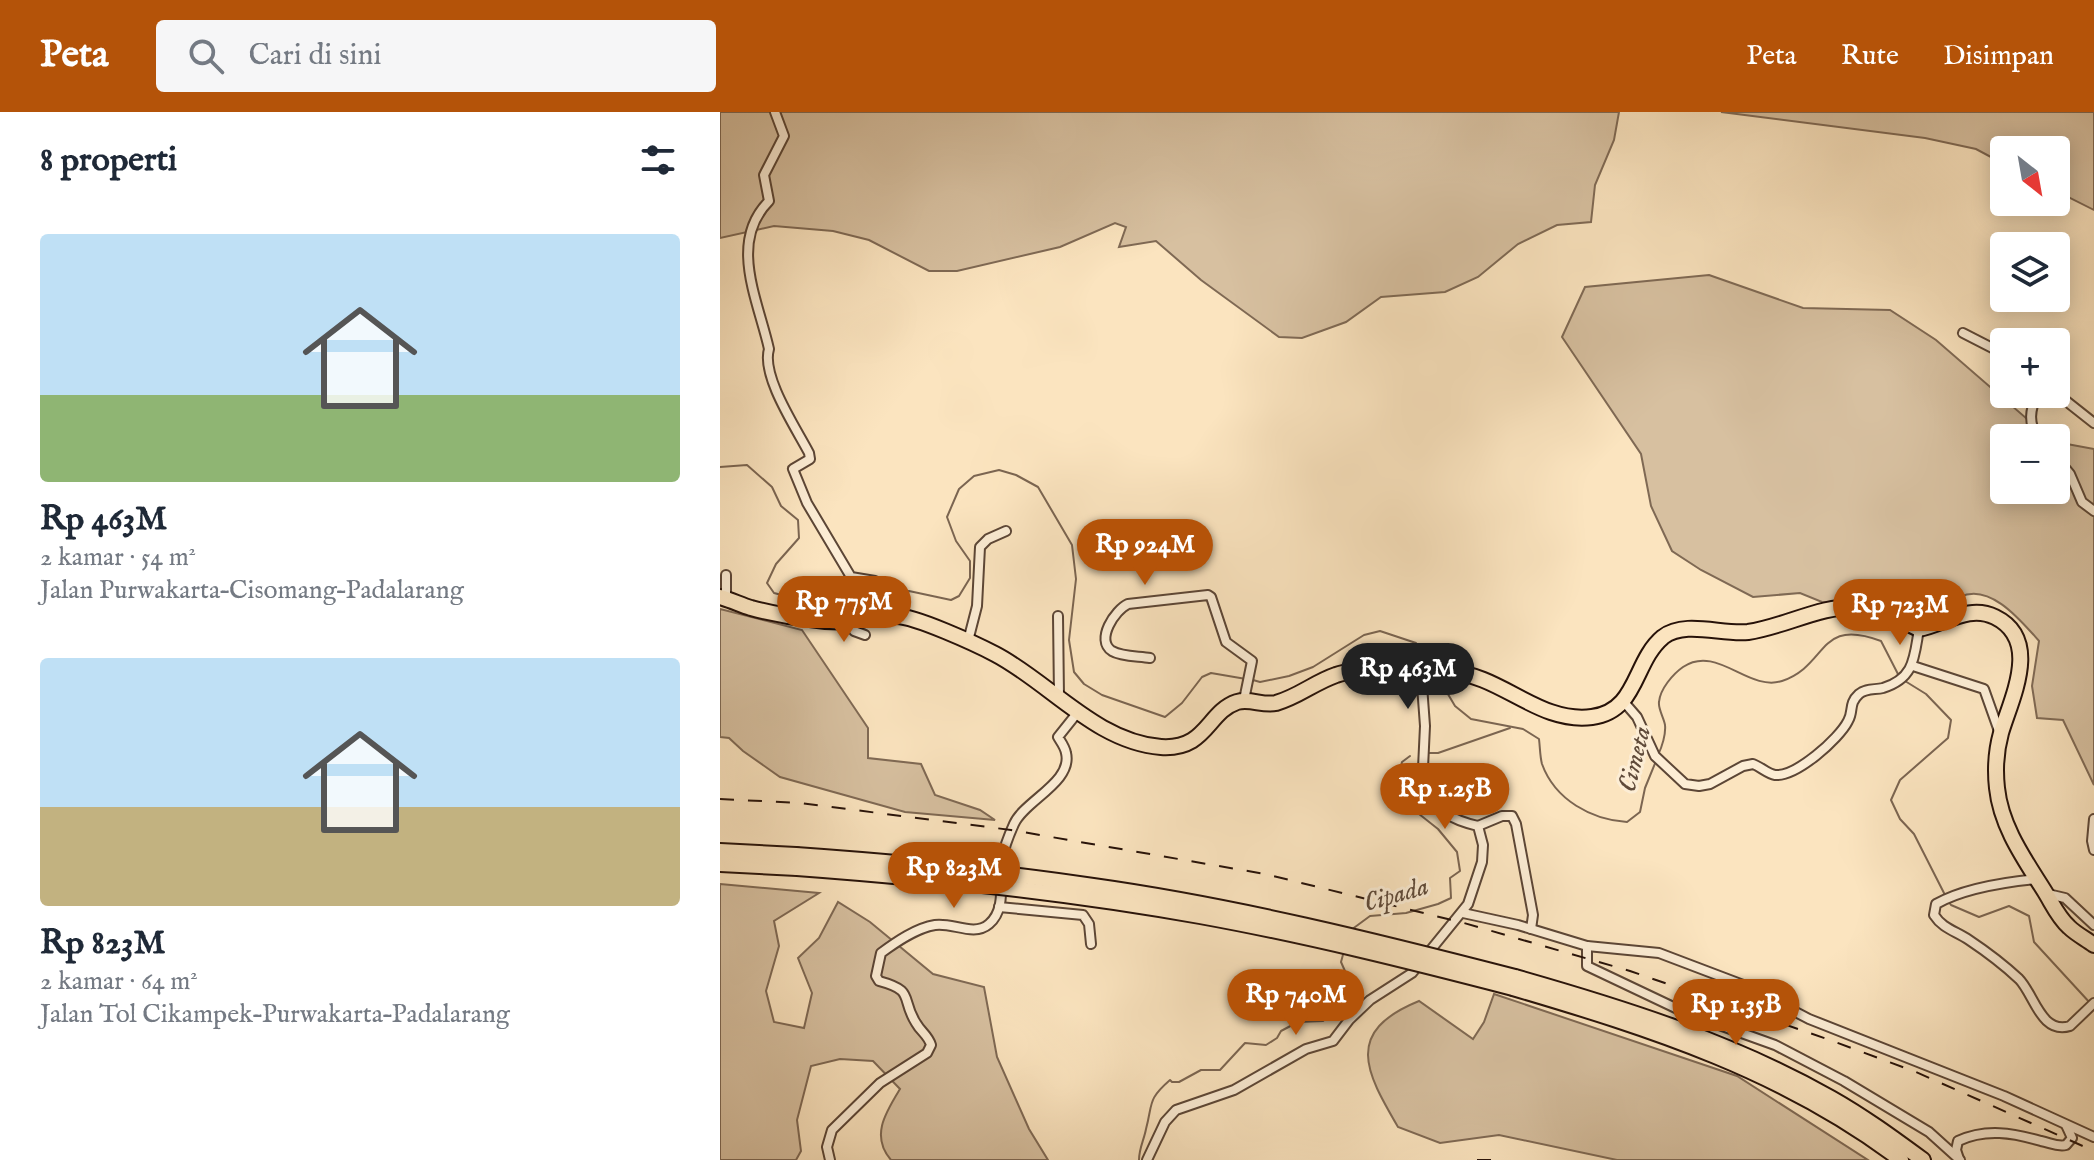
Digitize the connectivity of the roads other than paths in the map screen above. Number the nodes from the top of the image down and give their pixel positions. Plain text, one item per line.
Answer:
1 (775, 112) edge
2 (1963, 333) dead end
3 (1990, 347) edge
4 (2070, 404) edge
5 (2094, 423) edge
6 (2070, 474) edge
7 (2094, 511) edge
8 (1006, 531) dead end
9 (726, 575) dead end
10 (723, 598) edge
11 (881, 602) junction
12 (1058, 616) dead end
13 (848, 621) junction
14 (1919, 629) junction
15 (865, 635) dead end
16 (968, 641) junction
17 (1150, 658) dead end
18 (1913, 666) junction
19 (1425, 672) junction
20 (1245, 695) junction
21 (1059, 696) junction
22 (1624, 702) junction
23 (1079, 711) junction
24 (2001, 734) junction
25 (2094, 819) edge
26 (1478, 826) junction
27 (2094, 850) edge
28 (720, 851) edge
29 (796, 861) junction
30 (720, 864) edge
31 (2036, 879) junction
32 (2047, 894) junction
33 (999, 907) junction
34 (1463, 913) junction
35 (2094, 925) edge
36 (1531, 929) junction
37 (1091, 944) dead end
38 (2094, 945) edge
39 (1587, 946) junction
40 (1514, 982) junction
41 (2090, 1007) edge
42 (2066, 1125) junction
43 (2094, 1137) edge
44 (830, 1160) edge
45 (1147, 1160) edge
46 (1901, 1160) edge
47 (1923, 1160) edge
48 (1960, 1160) edge

1 - 11 street
2 - 3 street
4 - 5 street
6 - 7 street
8 - 16 street
9 - 10 street
10 - 13 highway
11 - 13 highway
11 - 16 highway
12 - 21 street
13 - 15 street
14 - 18 street
14 - 22 highway
14 - 24 highway
16 - 21 highway
17 - 20 street
18 - 22 street
18 - 24 street
19 - 20 highway
19 - 22 highway
19 - 26 street
20 - 23 highway
21 - 23 highway
23 - 33 street
24 - 31 highway
25 - 27 street
26 - 34 street
26 - 36 street
28 - 29 highway
29 - 30 highway
29 - 40 highway, bridge
31 - 32 highway
31 - 41 street
32 - 35 street
32 - 38 highway
33 - 37 street
33 - 44 street
34 - 36 street
34 - 45 street
36 - 39 street
39 - 42 street
39 - 48 street
40 - 46 highway
40 - 47 highway
42 - 43 street
42 - 48 street

